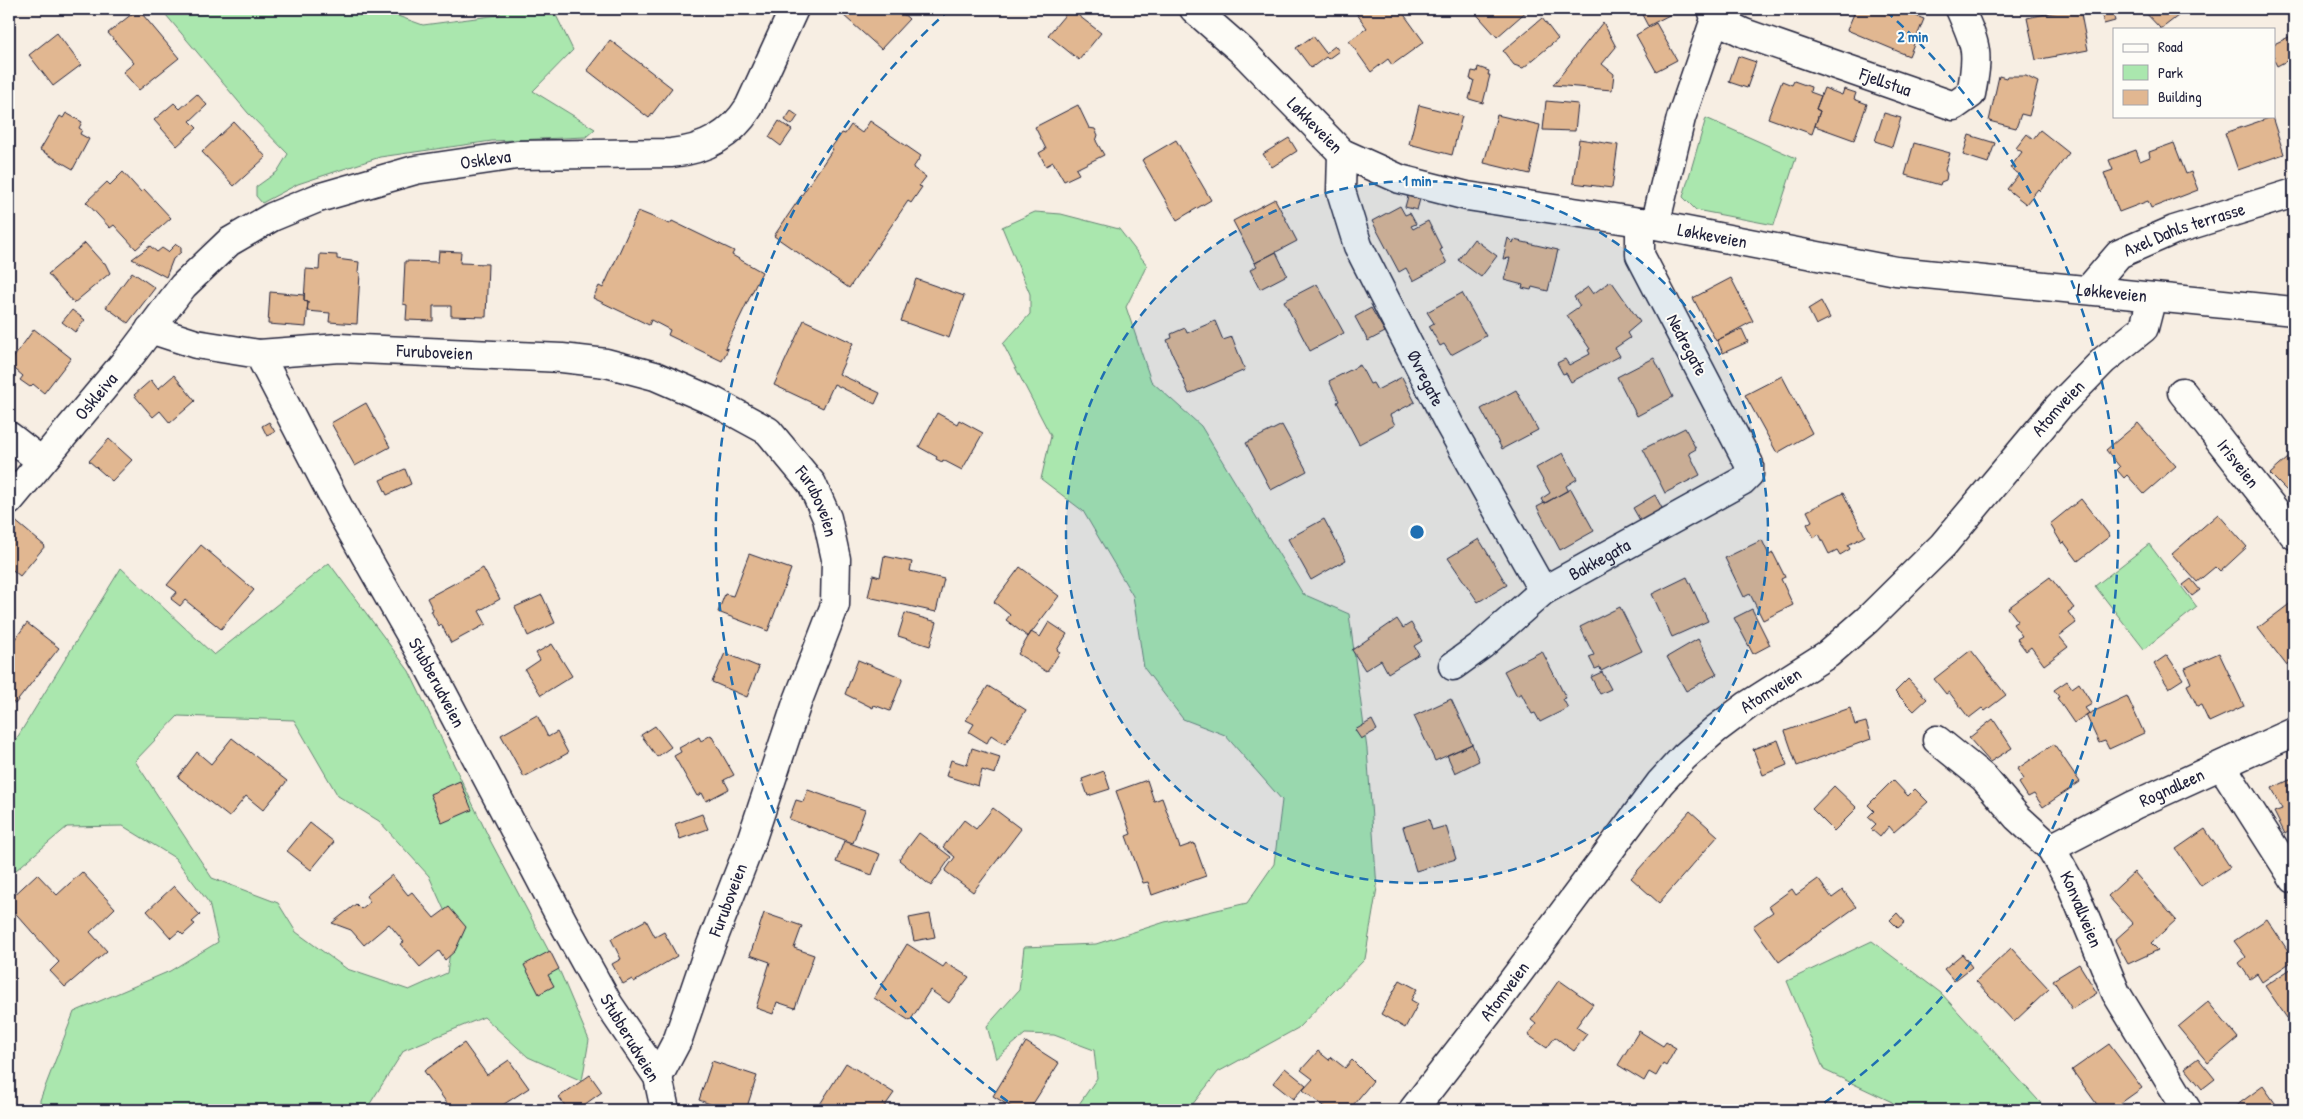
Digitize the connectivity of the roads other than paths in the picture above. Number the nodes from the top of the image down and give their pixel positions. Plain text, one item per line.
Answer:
1 (794, 9) edge
2 (1194, 9) edge
3 (1960, 9) edge
4 (1713, 14) edge
5 (1342, 153) junction
6 (2294, 193) edge
7 (1648, 223) junction
8 (2089, 289) junction
9 (2152, 297) junction
10 (2294, 311) edge
11 (150, 328) junction
12 (259, 354) junction
13 (2182, 392) dead end
14 (9, 436) edge
15 (40, 462) junction
16 (1749, 464) joint
17 (9, 501) edge
18 (2294, 535) edge
19 (1543, 591) junction
20 (1453, 666) dead end
21 (2294, 732) edge
22 (1937, 740) dead end
23 (2222, 766) junction
24 (2051, 848) junction
25 (2294, 879) edge
26 (658, 1077) junction
27 (665, 1110) edge
28 (1413, 1110) edge
29 (2187, 1110) edge

1 - 11 street, Oskleva
2 - 5 street, Løkkeveien
3 - 4 street, Fjellstua
4 - 7 street, Fjellstua
5 - 7 street, Løkkeveien
5 - 19 street, Øvregate
6 - 8 street, Axel Dahls terrasse
7 - 8 street, Løkkeveien
7 - 16 street, Nedregate
8 - 9 street, Løkkeveien
9 - 10 street, Løkkeveien
9 - 28 street, Atomveien
11 - 12 street
11 - 15 street, Oskleiva
12 - 26 street, Stubberudveien
12 - 26 street, Furuboveien
13 - 18 street, Irisveien
14 - 15 street
15 - 17 street, Oskleiva
16 - 19 street, Bakkegata
19 - 20 street, Bakkegata
21 - 23 street, Rognalleen
22 - 24 street, Konvallveien
23 - 24 street, Rognalleen
23 - 25 street
24 - 29 street, Konvallveien
26 - 27 street, Stubberudveien

